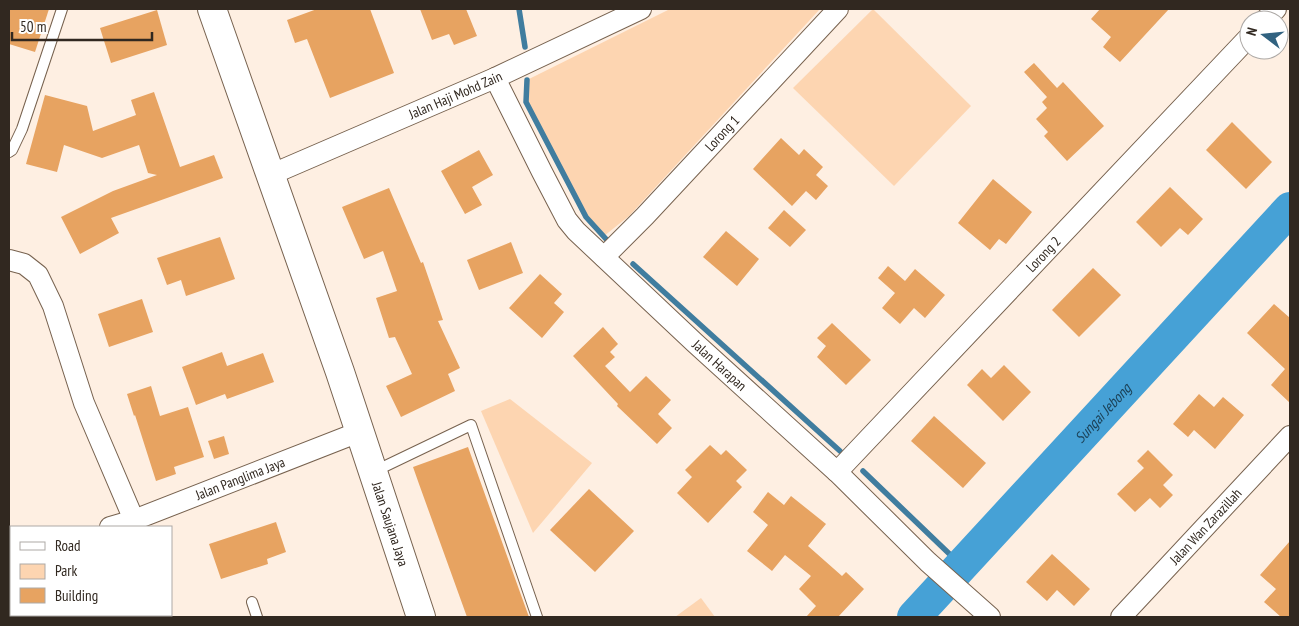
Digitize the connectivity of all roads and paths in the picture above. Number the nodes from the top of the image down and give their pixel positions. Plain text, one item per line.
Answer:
1 (62, 9) edge
2 (212, 9) edge
3 (641, 9) edge
4 (838, 9) edge
5 (1239, 48) edge
6 (495, 78) junction
7 (9, 152) edge
8 (270, 175) junction
9 (604, 257) junction
10 (9, 260) edge
11 (360, 432) junction
12 (1290, 436) edge
13 (372, 472) junction
14 (837, 472) junction
15 (121, 525) edge
16 (252, 602) dead end
17 (257, 617) edge
18 (421, 617) edge
19 (537, 617) edge
20 (990, 617) edge
21 (1120, 617) edge

1 - 7 lane
2 - 8 main road
3 - 6 street, Jalan Haji Mohd Zain
4 - 9 street, Lorong 1
5 - 14 street, Lorong 2
6 - 8 street, Jalan Haji Mohd Zain
6 - 9 street, Jalan Harapan
8 - 11 main road
9 - 14 street, Jalan Harapan
10 - 15 street
11 - 13 main road, Jalan Saujana Jaya
11 - 15 street, Jalan Panglima Jaya
12 - 21 street, Jalan Wan Zarazillah
13 - 18 main road, Jalan Saujana Jaya
13 - 19 lane
14 - 20 street, Jalan Harapan
16 - 17 lane

